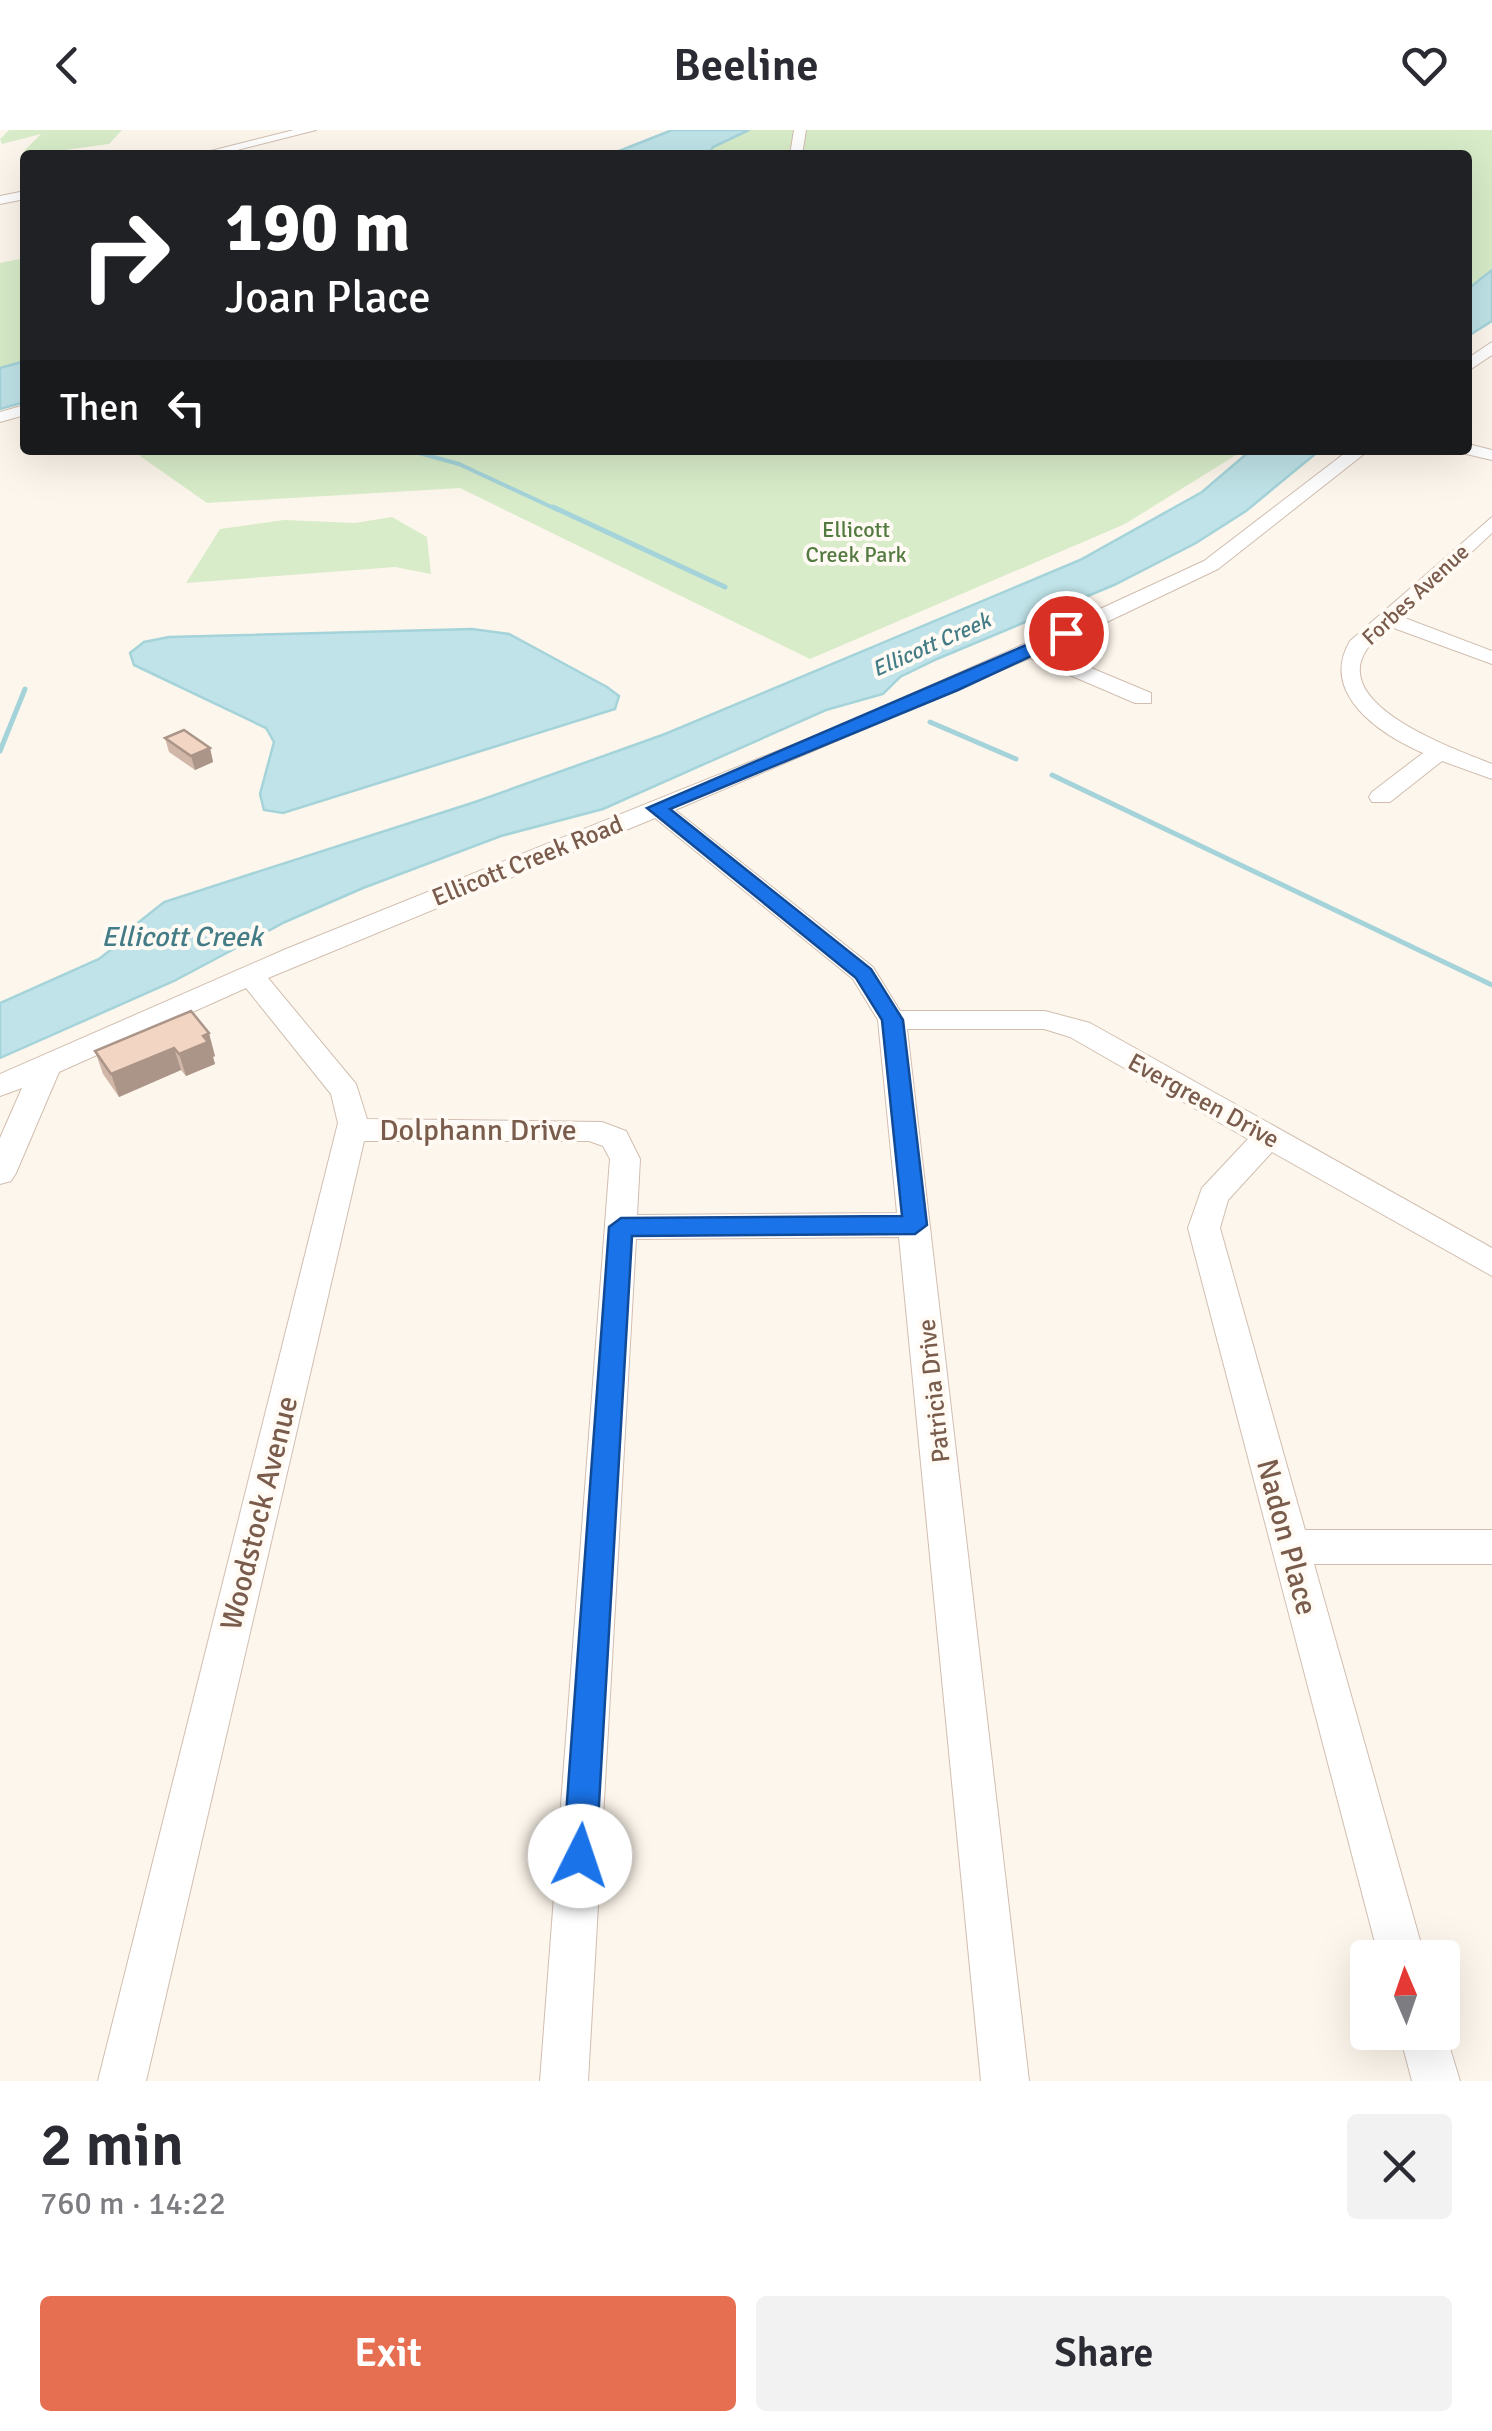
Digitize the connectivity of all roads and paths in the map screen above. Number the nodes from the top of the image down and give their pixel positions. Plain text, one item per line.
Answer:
1 (310, 130) edge
2 (291, 132) edge
3 (221, 150) edge
4 (1492, 347) edge
5 (1472, 363) edge
6 (1353, 455) edge
7 (1492, 523) edge
8 (1388, 619) junction
9 (1030, 650) junction
10 (1492, 658) edge
11 (1143, 698) dead end
12 (1440, 751) junction
13 (1492, 772) edge
14 (1381, 797) dead end
15 (656, 808) junction
16 (251, 975) junction
17 (892, 1020) junction
18 (46, 1067) junction
19 (0, 1086) edge
20 (352, 1130) junction
21 (1269, 1136) junction
22 (0, 1173) edge
23 (915, 1225) junction
24 (621, 1227) junction
25 (1492, 1262) edge
26 (1492, 1546) edge
27 (1290, 1547) junction
28 (1397, 1940) edge
29 (1428, 2050) edge
30 (122, 2081) edge
31 (564, 2081) edge
32 (1005, 2081) edge
33 (1436, 2081) edge

1 - 2 street
2 - 3 street
4 - 5 street
6 - 9 street, Ellicott Creek Road
7 - 8 street, Forbes Avenue
8 - 10 street
8 - 12 street, Forbes Avenue
9 - 11 street
9 - 15 street, Ellicott Creek Road
12 - 13 street, Forbes Avenue
12 - 14 street
15 - 16 street, Ellicott Creek Road
15 - 17 street, Patricia Drive
16 - 18 street, Ellicott Creek Road
16 - 20 street, Woodstock Avenue
17 - 21 street, Evergreen Drive
17 - 23 street, Patricia Drive
18 - 19 street, Ellicott Creek Road
18 - 22 street
20 - 24 street, Dolphann Drive
20 - 30 street, Woodstock Avenue
21 - 25 street, Evergreen Drive
21 - 27 street, Nadon Place
23 - 24 street
23 - 32 street, Patricia Drive
24 - 31 street, Dolphann Drive
26 - 27 street
27 - 28 street, Nadon Place
29 - 33 street

